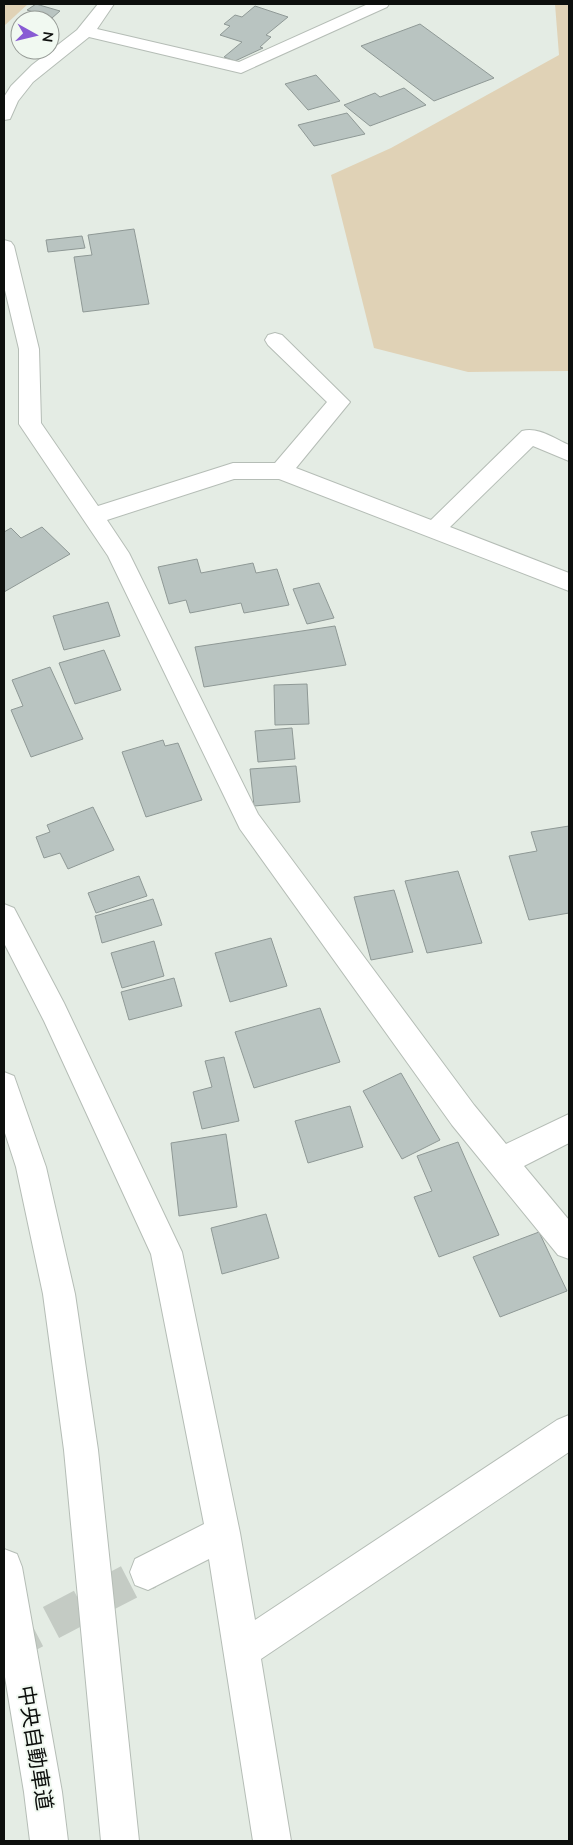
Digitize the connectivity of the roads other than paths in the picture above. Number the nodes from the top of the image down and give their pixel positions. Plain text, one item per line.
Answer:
1 (106, 4) edge
2 (381, 4) edge
3 (86, 31) junction
4 (12, 87) edge
5 (4, 115) edge
6 (4, 246) edge
7 (275, 340) dead end
8 (569, 454) edge
9 (281, 471) junction
10 (93, 516) junction
11 (434, 530) junction
12 (569, 582) edge
13 (4, 916) edge
14 (4, 1086) edge
15 (569, 1128) edge
16 (501, 1162) junction
17 (569, 1244) edge
18 (569, 1432) edge
19 (223, 1533) junction
20 (4, 1567) edge
21 (148, 1572) tunnel mouth
22 (242, 1650) junction
23 (49, 1841) edge
24 (120, 1841) edge
25 (272, 1841) edge

1 - 3 main road
2 - 3 main road
3 - 4 main road
4 - 5 main road
6 - 10 main road
7 - 9 main road
8 - 11 main road
9 - 10 main road
9 - 11 main road
10 - 16 main road
11 - 12 main road
13 - 19 main road
14 - 24 main road
15 - 16 main road
16 - 17 main road
18 - 22 main road
19 - 21 main road
19 - 22 main road
20 - 23 main road, 中央自動車道
22 - 25 main road

